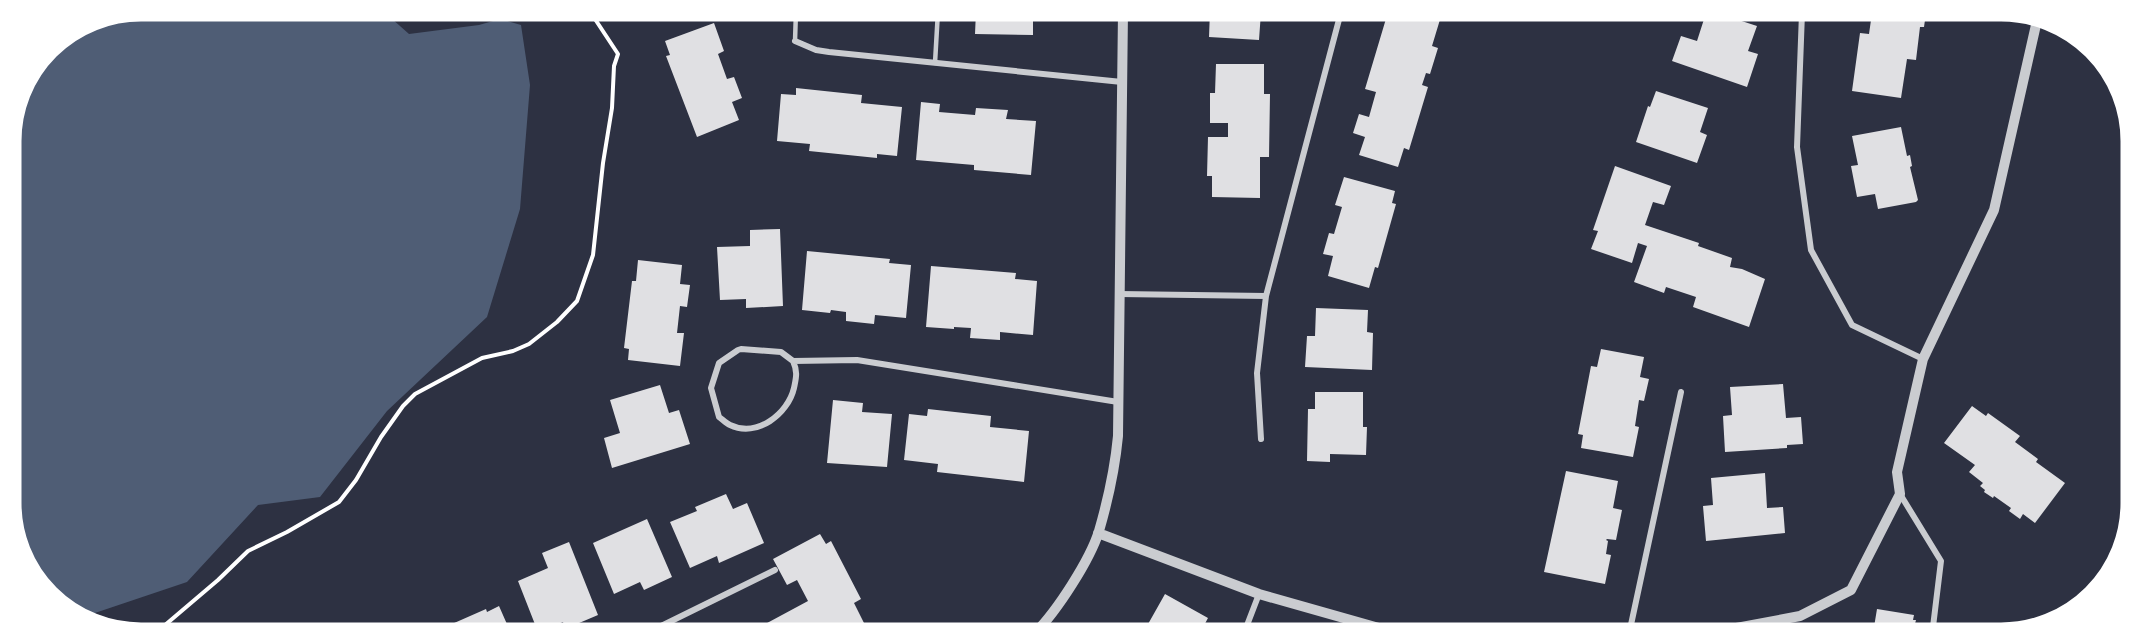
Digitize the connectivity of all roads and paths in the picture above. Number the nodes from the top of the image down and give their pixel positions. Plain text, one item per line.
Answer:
1 (596, 20) edge
2 (796, 20) edge
3 (937, 20) edge
4 (1123, 20) edge
5 (1339, 20) edge
6 (1802, 20) edge
7 (2036, 25) edge
8 (795, 41) joint
9 (934, 63) junction
10 (1122, 82) junction
11 (1119, 294) junction
12 (1266, 296) junction
13 (1923, 359) junction
14 (793, 362) junction
15 (1681, 392) dead end
16 (1118, 402) junction
17 (1261, 439) dead end
18 (1900, 494) junction
19 (1098, 533) junction
20 (775, 570) dead end
21 (1259, 594) junction
22 (166, 624) edge
23 (665, 624) edge
24 (1044, 624) edge
25 (1247, 624) edge
26 (1365, 624) edge
27 (1631, 624) edge
28 (1757, 624) edge
29 (1933, 624) edge

1 - 22 path
2 - 8 lane
3 - 9 lane
4 - 10 street
5 - 12 street
6 - 13 street
7 - 13 street
8 - 9 street
9 - 10 street
10 - 11 street
11 - 12 street
11 - 16 street
12 - 17 street
13 - 18 street
14 - 14 street
14 - 16 street
15 - 27 street
16 - 19 street
18 - 28 street
18 - 29 street
19 - 21 street
19 - 24 street
20 - 23 street
21 - 25 street
21 - 26 street

